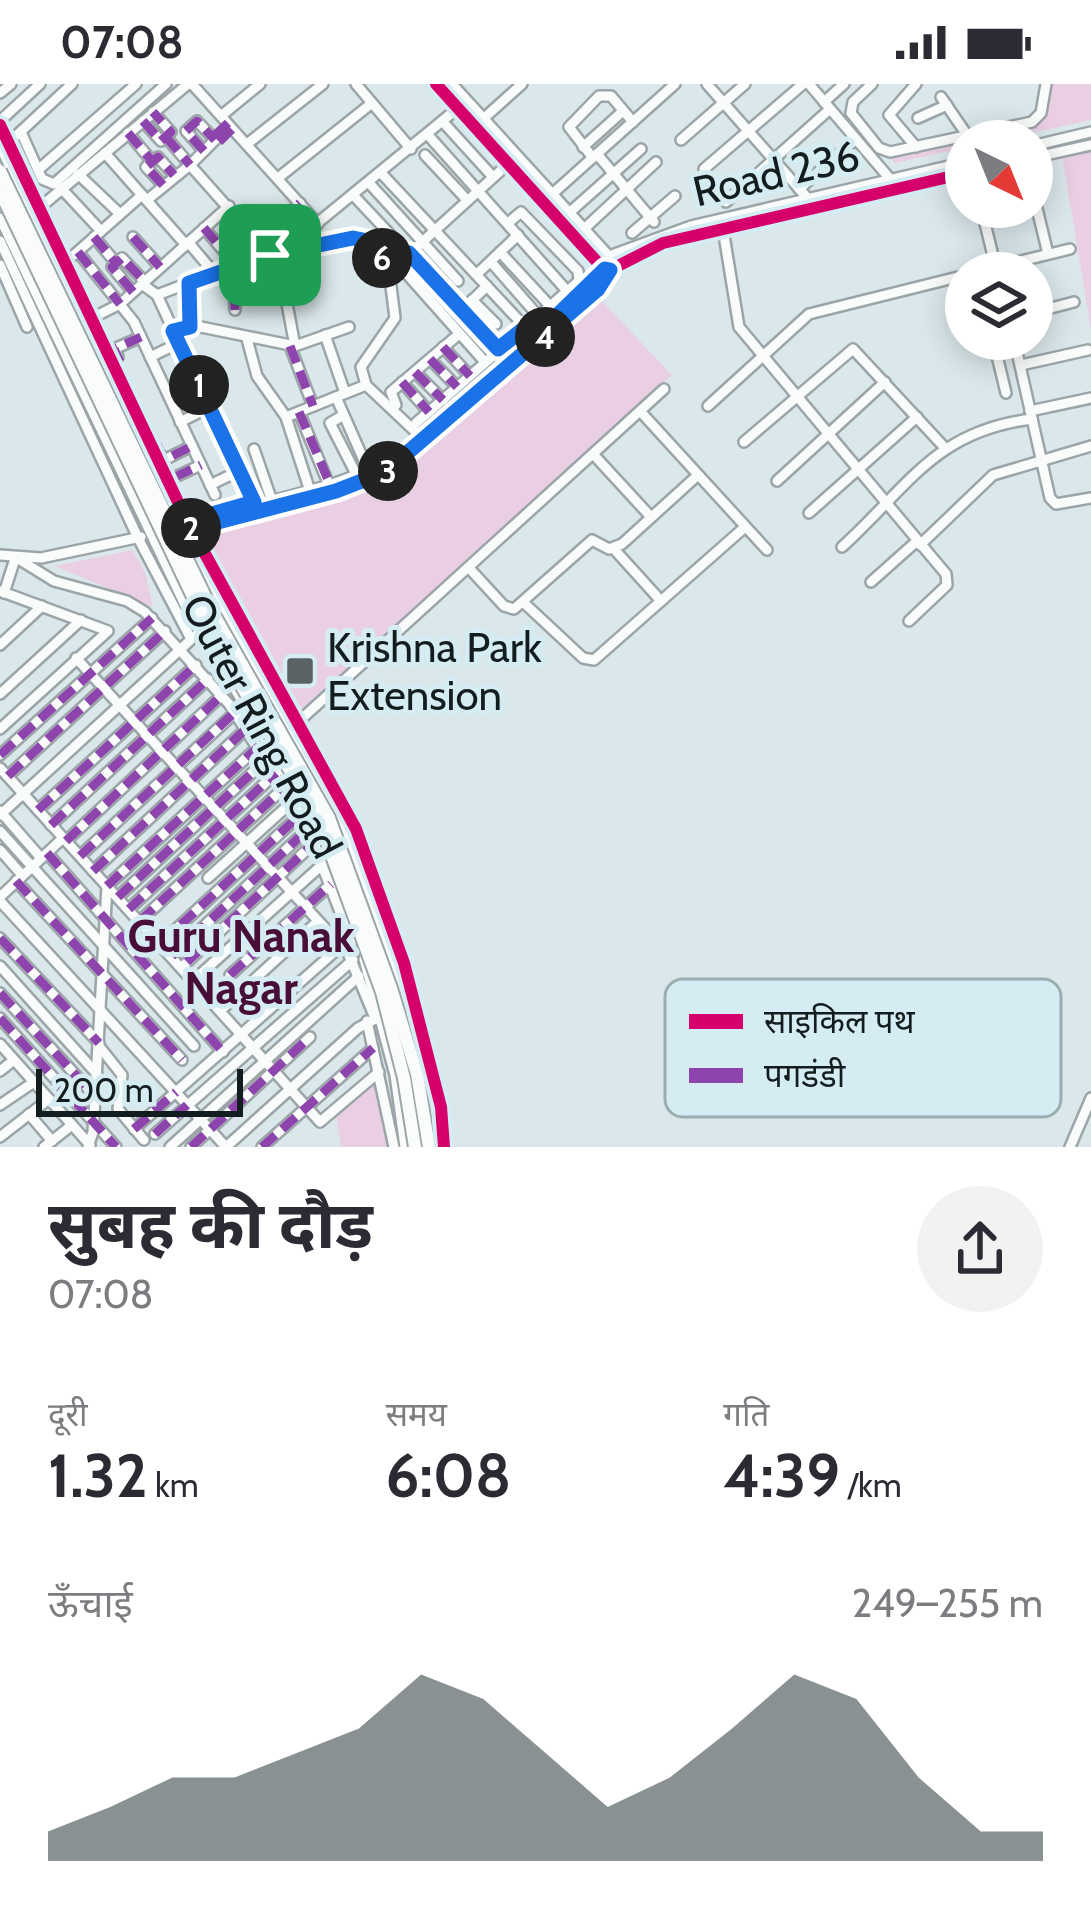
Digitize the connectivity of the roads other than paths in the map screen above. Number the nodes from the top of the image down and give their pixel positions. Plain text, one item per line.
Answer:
1 (10, 84) edge
2 (40, 84) edge
3 (72, 84) edge
4 (134, 84) edge
5 (166, 84) edge
6 (189, 84) edge
7 (260, 84) edge
8 (323, 84) edge
9 (356, 84) edge
10 (436, 84) edge
11 (452, 84) edge
12 (495, 84) edge
13 (522, 84) edge
14 (675, 84) edge
15 (707, 84) edge
16 (745, 84) edge
17 (806, 84) edge
18 (916, 84) edge
19 (1046, 84) edge
20 (865, 85) edge
21 (836, 86) edge
22 (0, 93) edge
23 (508, 97) junction
24 (372, 103) junction
25 (724, 103) junction
26 (112, 105) junction
27 (827, 105) junction
28 (458, 108) junction
29 (623, 110) junction
30 (153, 112) junction
31 (918, 118) dead end
32 (483, 119) junction
33 (125, 120) junction
34 (957, 120) edge
35 (1034, 120) edge
36 (143, 121) junction
37 (228, 122) junction
38 (442, 122) junction
39 (633, 122) junction
40 (0, 123) edge
41 (748, 131) junction
42 (20, 132) junction
43 (1091, 132) edge
44 (128, 134) junction
45 (428, 135) junction
46 (166, 136) junction
47 (856, 139) junction
48 (216, 140) junction
49 (681, 140) dead end
50 (945, 140) edge
51 (1053, 141) edge
52 (4, 144) edge
53 (247, 144) junction
54 (1091, 145) edge
55 (583, 147) junction
56 (916, 147) junction
57 (411, 149) junction
58 (641, 149) dead end
59 (204, 151) junction
60 (884, 151) junction
61 (105, 153) junction
62 (1053, 153) edge
63 (425, 155) dead end
64 (595, 156) junction
65 (773, 159) junction
66 (152, 160) junction
67 (874, 160) junction
68 (509, 163) junction
69 (656, 163) dead end
70 (190, 165) junction
71 (945, 169) edge
72 (38, 170) junction
73 (704, 170) dead end
74 (0, 171) edge
75 (382, 174) junction
76 (614, 174) junction
77 (78, 175) junction
78 (174, 175) junction
79 (945, 176) edge
80 (493, 177) junction
81 (278, 178) junction
82 (370, 184) junction
83 (163, 185) junction
84 (894, 185) junction
85 (61, 188) junction
86 (799, 189) junction
87 (479, 190) junction
88 (626, 190) junction
89 (0, 191) edge
90 (355, 196) junction
91 (675, 196) dead end
92 (144, 197) junction
93 (545, 197) junction
94 (467, 200) junction
95 (726, 202) dead end
96 (810, 202) junction
97 (300, 203) junction
98 (229, 206) junction
99 (38, 208) junction
100 (520, 212) junction
101 (569, 213) junction
102 (120, 214) junction
103 (0, 218) edge
104 (652, 220) junction
105 (508, 223) junction
106 (318, 224) junction
107 (204, 228) junction
108 (584, 229) junction
109 (723, 229) junction
110 (434, 230) junction
111 (632, 233) dead end
112 (98, 234) junction
113 (518, 236) junction
114 (133, 238) dead end
115 (0, 241) edge
116 (259, 241) junction
117 (422, 241) junction
118 (187, 243) junction
119 (1070, 249) dead end
120 (500, 252) junction
121 (409, 253) junction
122 (1053, 253) edge
123 (270, 255) junction
124 (610, 255) junction
125 (230, 262) junction
126 (491, 262) junction
127 (394, 264) junction
128 (0, 265) edge
129 (160, 267) junction
130 (605, 268) junction
131 (475, 272) junction
132 (215, 274) junction
133 (252, 280) dead end
134 (945, 280) edge
135 (458, 281) junction
136 (189, 283) junction
137 (140, 286) junction
138 (487, 286) junction
139 (568, 292) junction
140 (446, 293) junction
141 (157, 295) junction
142 (26, 298) junction
143 (472, 300) junction
144 (1074, 302) dead end
145 (120, 304) junction
146 (433, 304) junction
147 (551, 308) junction
148 (1053, 308) edge
149 (0, 310) edge
150 (235, 310) dead end
151 (462, 310) junction
152 (94, 317) junction
153 (540, 318) junction
154 (449, 322) junction
155 (496, 324) dead end
156 (27, 327) dead end
157 (190, 327) junction
158 (350, 327) dead end
159 (526, 327) junction
160 (173, 331) junction
161 (459, 334) junction
162 (325, 335) junction
163 (141, 337) junction
164 (535, 337) junction
165 (248, 339) junction
166 (179, 343) junction
167 (292, 346) junction
168 (443, 347) junction
169 (498, 349) junction
170 (1088, 350) dead end
171 (762, 356) junction
172 (150, 357) junction
173 (430, 359) junction
174 (998, 360) edge
175 (1020, 360) edge
176 (484, 362) junction
177 (1021, 365) junction
178 (415, 371) junction
179 (470, 376) junction
180 (402, 382) junction
181 (885, 382) junction
182 (366, 385) junction
183 (457, 387) junction
184 (664, 388) dead end
185 (1006, 393) dead end
186 (341, 395) junction
187 (796, 396) junction
188 (1091, 398) edge
189 (442, 400) junction
190 (313, 406) junction
191 (708, 406) dead end
192 (210, 407) junction
193 (299, 412) junction
194 (429, 412) junction
195 (640, 412) junction
196 (1031, 415) junction
197 (286, 417) junction
198 (917, 417) junction
199 (180, 422) junction
200 (416, 423) junction
201 (827, 434) junction
202 (423, 436) junction
203 (744, 442) dead end
204 (140, 445) junction
205 (192, 446) junction
206 (1091, 446) edge
207 (945, 448) junction
208 (254, 449) dead end
209 (593, 454) junction
210 (115, 456) junction
211 (1040, 457) junction
212 (201, 465) junction
213 (857, 470) junction
214 (239, 471) junction
215 (363, 474) junction
216 (698, 475) junction
217 (175, 477) dead end
218 (777, 481) dead end
219 (309, 488) junction
220 (331, 488) junction
221 (272, 498) junction
222 (1091, 498) edge
223 (887, 506) junction
224 (255, 507) junction
225 (809, 513) dead end
226 (651, 517) junction
227 (185, 526) junction
228 (746, 526) junction
229 (150, 531) junction
230 (136, 537) junction
231 (918, 543) junction
232 (842, 547) dead end
233 (614, 549) junction
234 (767, 550) dead end
235 (0, 555) edge
236 (18, 560) junction
237 (469, 568) junction
238 (201, 570) junction
239 (174, 581) junction
240 (871, 582) dead end
241 (2, 593) edge
242 (523, 602) junction
243 (661, 602) junction
244 (42, 606) junction
245 (152, 618) junction
246 (81, 620) junction
247 (909, 621) dead end
248 (165, 632) junction
249 (196, 636) junction
250 (0, 645) edge
251 (181, 647) junction
252 (76, 658) junction
253 (196, 665) junction
254 (90, 673) junction
255 (208, 679) junction
256 (104, 688) junction
257 (222, 695) junction
258 (0, 697) edge
259 (120, 705) junction
260 (239, 710) junction
261 (14, 716) junction
262 (135, 721) junction
263 (297, 723) junction
264 (247, 728) junction
265 (0, 729) edge
266 (148, 736) junction
267 (259, 746) junction
268 (162, 752) junction
269 (0, 755) edge
270 (267, 759) junction
271 (176, 767) junction
272 (4, 772) edge
273 (276, 772) junction
274 (189, 782) junction
275 (285, 787) junction
276 (0, 793) edge
277 (24, 793) junction
278 (204, 797) junction
279 (294, 800) junction
280 (214, 808) junction
281 (38, 810) junction
282 (3, 811) edge
283 (301, 814) junction
284 (225, 821) junction
285 (51, 825) junction
286 (308, 830) junction
287 (0, 831) edge
288 (235, 833) junction
289 (64, 839) junction
290 (245, 843) junction
291 (314, 844) junction
292 (0, 850) edge
293 (256, 854) junction
294 (80, 856) junction
295 (40, 859) junction
296 (323, 863) junction
297 (267, 867) junction
298 (93, 871) junction
299 (19, 878) junction
300 (208, 878) dead end
301 (277, 879) junction
302 (331, 884) junction
303 (107, 886) junction
304 (289, 892) junction
305 (118, 897) junction
306 (0, 899) edge
307 (304, 908) junction
308 (129, 909) junction
309 (140, 921) junction
310 (317, 922) junction
311 (105, 924) junction
312 (0, 938) edge
313 (160, 943) junction
314 (341, 946) junction
315 (104, 947) junction
316 (172, 956) junction
317 (352, 958) junction
318 (0, 967) edge
319 (182, 967) junction
320 (230, 975) dead end
321 (103, 976) junction
322 (359, 976) junction
323 (194, 980) junction
324 (0, 993) edge
325 (221, 1010) junction
326 (101, 1012) junction
327 (0, 1018) edge
328 (374, 1018) junction
329 (242, 1034) junction
330 (310, 1037) dead end
331 (0, 1044) edge
332 (99, 1044) junction
333 (194, 1046) dead end
334 (254, 1048) junction
335 (373, 1048) junction
336 (223, 1052) junction
337 (264, 1059) junction
338 (14, 1060) junction
339 (182, 1060) dead end
340 (274, 1070) junction
341 (0, 1071) edge
342 (379, 1072) junction
343 (97, 1074) junction
344 (34, 1082) junction
345 (291, 1089) junction
346 (176, 1092) junction
347 (95, 1096) junction
348 (1091, 1098) edge
349 (49, 1099) junction
350 (0, 1105) edge
351 (187, 1105) junction
352 (307, 1106) junction
353 (29, 1114) junction
354 (92, 1118) junction
355 (431, 1119) junction
356 (201, 1120) junction
357 (401, 1123) junction
358 (72, 1125) junction
359 (134, 1129) junction
360 (210, 1130) junction
361 (0, 1137) edge
362 (48, 1144) edge
363 (89, 1146) edge
364 (116, 1147) edge
365 (170, 1147) edge
366 (191, 1147) edge
367 (262, 1147) edge
368 (394, 1147) edge
369 (405, 1147) edge
370 (415, 1147) edge
371 (432, 1147) edge
372 (445, 1147) edge
373 (1070, 1147) edge

1 - 22 street
2 - 40 street
3 - 42 street
4 - 26 street
5 - 33 street
6 - 30 street
6 - 37 street
7 - 37 street
8 - 53 street
9 - 24 street
10 - 28 street
11 - 32 street
12 - 23 street
13 - 23 street
14 - 39 street
15 - 25 street
16 - 25 street
17 - 27 street
17 - 41 street
18 - 56 street
19 - 35 street
20 - 60 street
21 - 27 street
23 - 32 street
24 - 57 street
24 - 81 street
25 - 41 street
25 - 49 street
26 - 33 street
26 - 72 street
27 - 47 street
27 - 65 street
28 - 38 street
28 - 68 street
29 - 39 street
29 - 55 street
29 - 55 street
30 - 36 street
30 - 46 street
31 - 34 street
32 - 93 street
33 - 72 street
36 - 44 street
36 - 46 street
37 - 48 street
37 - 53 street
38 - 45 street
38 - 80 street
39 - 64 street
40 - 52 street
41 - 65 street
41 - 73 street
42 - 52 street
42 - 72 street
43 - 51 street
44 - 61 street
44 - 66 street
45 - 57 street
45 - 87 street
46 - 70 street
47 - 67 street
47 - 86 street
48 - 59 street
48 - 59 street
50 - 56 street
52 - 99 street
52 - 204 street, Outer Ring Road
53 - 81 street
54 - 62 street
55 - 64 street
56 - 60 street
57 - 75 street
58 - 76 street
59 - 70 street
60 - 67 street
61 - 77 street
61 - 92 street
63 - 94 street
64 - 76 street
64 - 93 street
65 - 86 street
65 - 95 street
66 - 78 street
66 - 83 street
67 - 84 street
68 - 80 street
68 - 93 street
69 - 88 street
70 - 78 street
70 - 98 street
71 - 84 street, Road 236
74 - 371 main road, Outer Ring Road, bridge
75 - 82 street
75 - 110 street
76 - 88 street
76 - 101 street
77 - 85 street
77 - 102 street
78 - 83 street
79 - 84 street
80 - 87 street
81 - 97 street
82 - 90 street
82 - 117 street
83 - 92 street
84 - 96 street, Road 236
84 - 109 street
85 - 99 street
85 - 112 street
86 - 96 street
87 - 94 street
87 - 105 street
88 - 104 street
88 - 108 street
89 - 370 main road, Outer Ring Road, bridge
90 - 106 street
90 - 121 street
91 - 104 street
92 - 102 street
92 - 118 street
93 - 100 street
93 - 101 street
93 - 130 street
94 - 110 street
96 - 124 street, Road 236
97 - 106 street
97 - 116 street
98 - 107 street
98 - 116 street
99 - 152 street
100 - 105 street
100 - 139 street
101 - 108 street
102 - 112 street
103 - 142 street, Outer Ring Road
104 - 111 street
105 - 113 street
106 - 123 street
107 - 118 street
107 - 125 street
108 - 124 street
109 - 130 street
109 - 171 street
110 - 117 street
110 - 131 street
112 - 137 street
112 - 145 street
113 - 120 street
113 - 139 street
114 - 129 street
115 - 142 street
116 - 123 street
117 - 121 street
117 - 135 street
118 - 129 street
118 - 132 street
119 - 122 street
120 - 126 street
120 - 147 street
121 - 127 street
121 - 140 street
123 - 125 street
123 - 127 street
124 - 130 street
125 - 132 street
125 - 150 street
126 - 131 street
126 - 153 street
127 - 146 street
127 - 182 street
128 - 142 street
129 - 137 street
130 - 164 street
130 - 220 street
131 - 135 street
131 - 138 street
132 - 136 street
133 - 167 street
134 - 171 street
135 - 140 street
136 - 141 street
136 - 157 street
137 - 141 street
137 - 145 street
138 - 143 street
138 - 159 street
139 - 147 street
140 - 146 street
140 - 151 street
141 - 160 street
142 - 149 street
142 - 156 street
142 - 210 street, Outer Ring Road
142 - 230 street
143 - 151 street
143 - 155 street
144 - 148 street
145 - 152 street
145 - 163 street
146 - 154 street
147 - 153 street
151 - 154 street
151 - 169 street
152 - 227 street
153 - 159 street
154 - 161 street
157 - 160 street
157 - 165 street
158 - 162 street
159 - 164 street
159 - 169 street
160 - 166 street
161 - 168 street
161 - 176 street
162 - 167 street
162 - 186 street
163 - 172 street
163 - 205 street
164 - 202 street
165 - 167 street
165 - 197 street
166 - 172 street
166 - 192 street
167 - 190 street
168 - 173 street
168 - 179 street
169 - 176 street
170 - 177 street
171 - 187 street
171 - 191 street
172 - 199 street
173 - 178 street
173 - 183 street
174 - 185 street
175 - 177 street
176 - 179 street
177 - 196 street
178 - 180 street
178 - 189 street
179 - 183 street
180 - 194 street
180 - 200 street
181 - 187 street
181 - 198 street
181 - 201 street
182 - 186 street
182 - 202 street
183 - 189 street
184 - 195 street
186 - 190 street
186 - 215 street
187 - 201 street
187 - 203 street
188 - 196 street
189 - 194 street
190 - 193 street
192 - 199 street
192 - 214 street
193 - 197 street
193 - 220 street
194 - 200 street
195 - 209 street
195 - 216 street
196 - 207 street
196 - 211 street
197 - 219 street
198 - 207 street
198 - 213 street
199 - 205 street
200 - 202 street
201 - 213 street
201 - 218 street
202 - 215 street
204 - 210 street
204 - 227 street, Outer Ring Road
205 - 212 street
206 - 211 street
207 - 223 street
208 - 221 street
209 - 226 street
209 - 237 street
210 - 229 street, Outer Ring Road
211 - 222 street
211 - 231 street
212 - 214 street
212 - 217 street
213 - 223 street
213 - 225 street
214 - 224 street
215 - 220 street
216 - 226 street
216 - 228 street
219 - 220 street
219 - 221 street
220 - 224 street
221 - 224 street
223 - 231 street
223 - 232 street
224 - 227 street
226 - 233 street
227 - 238 street, Outer Ring Road
227 - 263 street
228 - 234 street
228 - 243 street
229 - 230 street
229 - 239 street, Outer Ring Road
230 - 236 street
230 - 249 street
231 - 240 street
231 - 247 street
233 - 242 street
233 - 243 street
235 - 236 street
236 - 241 street
236 - 245 street
237 - 242 street
237 - 263 street
238 - 239 street
238 - 355 street, Outer Ring Road
239 - 249 street, Outer Ring Road
241 - 244 street
242 - 243 street
244 - 246 street
244 - 250 street
245 - 248 street
245 - 254 street
246 - 252 street
246 - 258 street
248 - 251 street
248 - 256 street
249 - 251 street
249 - 260 street, Outer Ring Road
251 - 253 street
251 - 259 street
252 - 254 street
252 - 261 street
253 - 255 street
253 - 262 street
254 - 256 street
254 - 269 street
255 - 257 street
255 - 266 street
256 - 259 street
256 - 272 street
257 - 260 street
257 - 268 street
258 - 261 street
259 - 262 street
259 - 277 street
260 - 264 street
260 - 271 street
260 - 328 street, Outer Ring Road
261 - 265 street
262 - 266 street
262 - 281 street
263 - 372 street
264 - 267 street
264 - 274 street
266 - 268 street
266 - 285 street
267 - 270 street
267 - 278 street
268 - 271 street
268 - 289 street
270 - 273 street
270 - 280 street
271 - 274 street
271 - 294 street
272 - 277 street
273 - 275 street
273 - 284 street
274 - 278 street
274 - 298 street
275 - 279 street
275 - 288 street
276 - 282 street
277 - 281 street
277 - 282 street
278 - 280 street
278 - 303 street
279 - 283 street
279 - 290 street
280 - 284 street
280 - 305 street
281 - 285 street
282 - 295 street
283 - 286 street
283 - 293 street
284 - 288 street
284 - 308 street
285 - 289 street
286 - 291 street
286 - 297 street
287 - 295 street
288 - 290 street
288 - 309 street
289 - 294 street
289 - 295 street
290 - 293 street
290 - 300 street
291 - 296 street
291 - 301 street
292 - 299 street
293 - 297 street
293 - 313 street
294 - 298 street
295 - 299 street
295 - 311 street
295 - 315 street
296 - 302 street
296 - 304 street
297 - 301 street
297 - 316 street
298 - 303 street
299 - 306 street
299 - 321 street
301 - 304 street
301 - 319 street
302 - 307 street
302 - 317 street
303 - 305 street
303 - 311 street
304 - 307 street
304 - 323 street
305 - 308 street
306 - 326 street
307 - 310 street
307 - 320 street
308 - 309 street
309 - 313 street
310 - 314 street
310 - 325 street
311 - 315 street
311 - 336 street
312 - 332 street
313 - 316 street
314 - 317 street
314 - 329 street
315 - 321 street
315 - 333 street
316 - 319 street
317 - 322 street
317 - 334 street
318 - 343 street
319 - 323 street
321 - 326 street
321 - 339 street
322 - 328 street
322 - 337 street
323 - 325 street
324 - 347 street
325 - 329 street
326 - 332 street
326 - 346 street
327 - 354 street
328 - 335 street
328 - 345 street
328 - 357 street, Outer Ring Road
329 - 334 street
329 - 336 street
330 - 340 street
331 - 338 street
332 - 343 street
332 - 359 street
334 - 337 street
334 - 351 street
335 - 342 street
335 - 352 street
336 - 346 street
337 - 340 street
337 - 356 street
338 - 341 street
338 - 344 street
340 - 345 street
340 - 360 street
342 - 352 street
342 - 368 street
343 - 347 street
344 - 349 street
344 - 350 street
345 - 352 street
345 - 360 street
346 - 351 street
346 - 359 street
347 - 354 street
348 - 373 street
349 - 353 street
349 - 358 street
351 - 356 street
351 - 359 street
352 - 367 street
353 - 361 street
353 - 362 street
354 - 363 street
354 - 364 street
355 - 357 street
355 - 371 street, Outer Ring Road
356 - 360 street
356 - 365 street
357 - 369 street, Outer Ring Road
358 - 362 street
358 - 363 street
360 - 366 street

